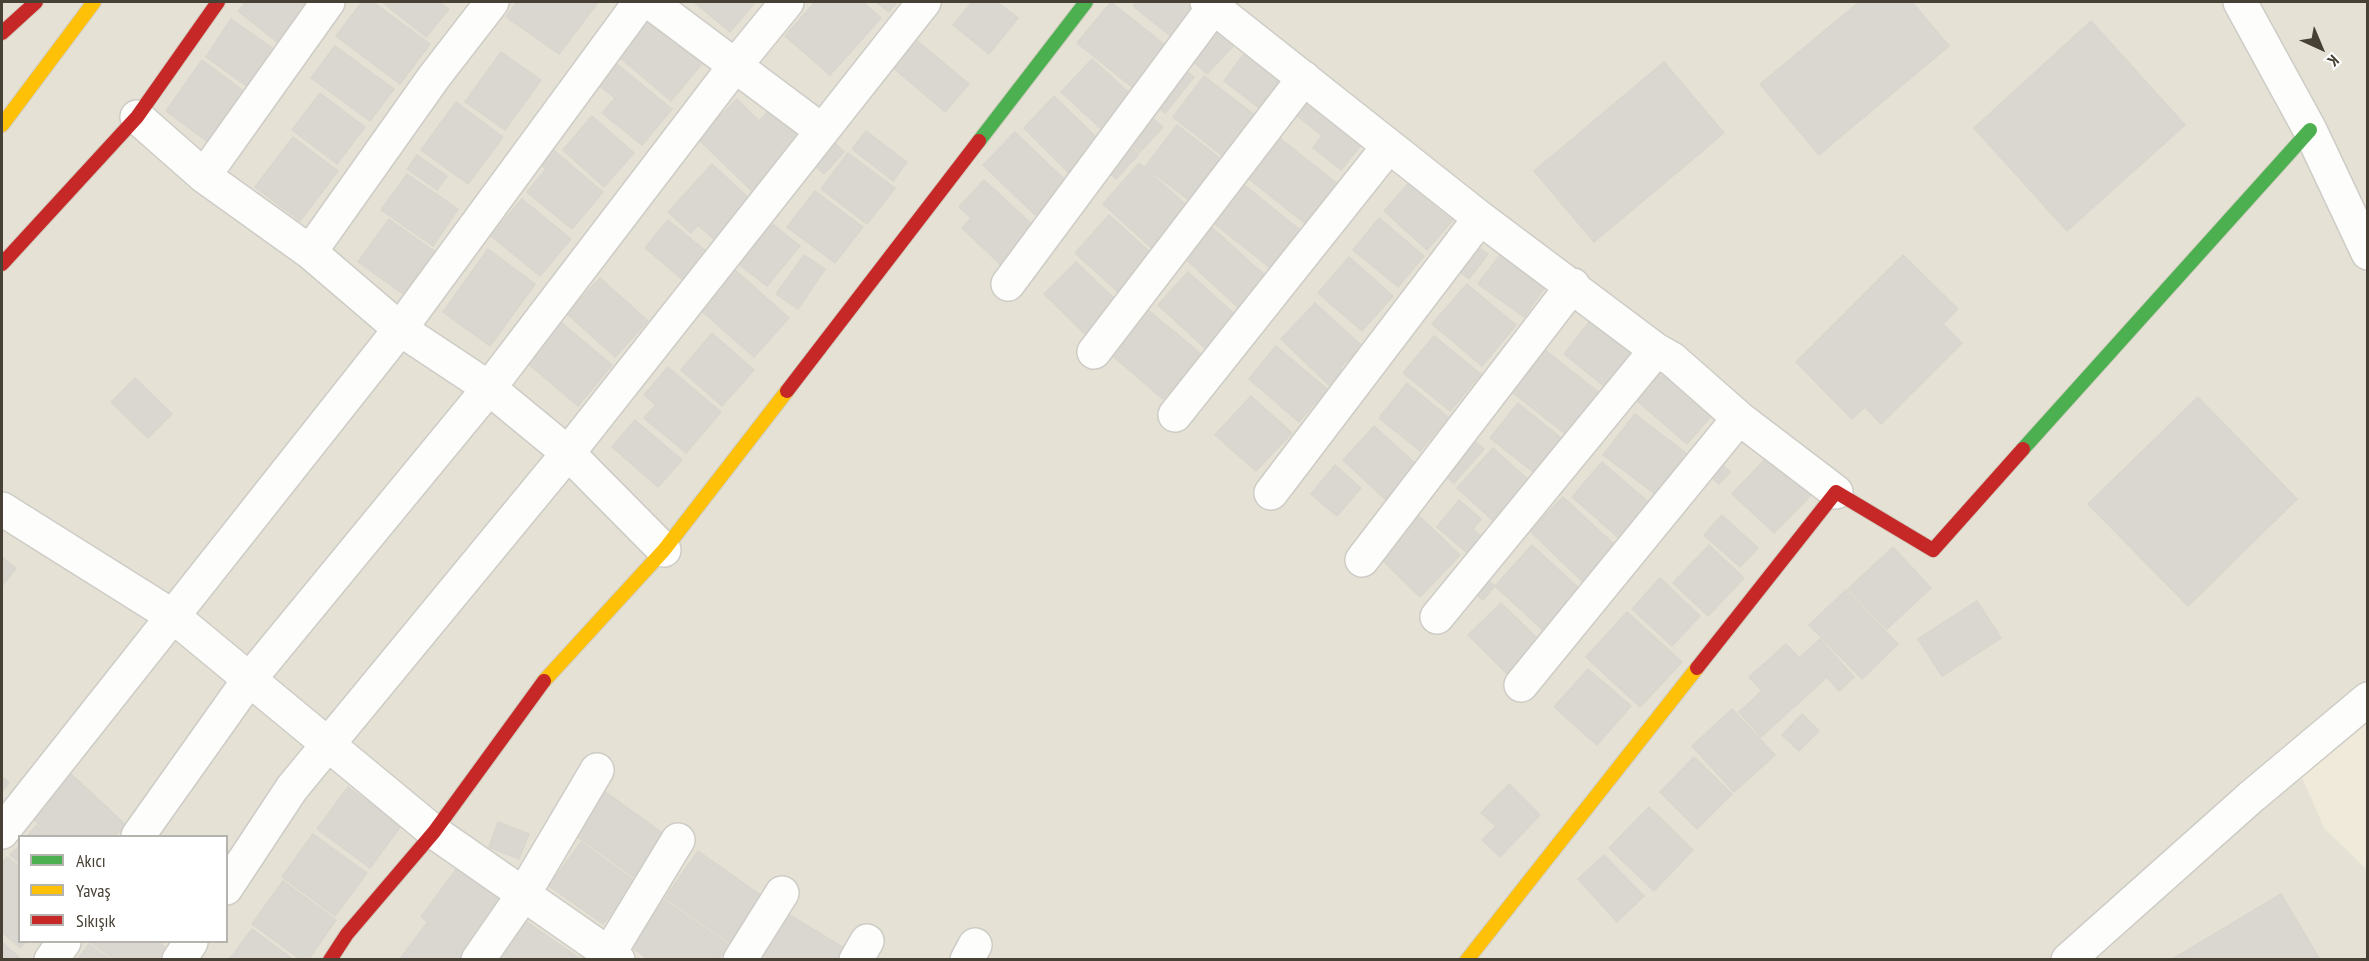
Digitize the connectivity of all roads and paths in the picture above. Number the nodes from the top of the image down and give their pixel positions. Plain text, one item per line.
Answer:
1 (36, 2) edge
2 (94, 2) edge
3 (218, 2) edge
4 (328, 2) edge
5 (492, 2) edge
6 (640, 2) edge
7 (650, 2) edge
8 (787, 2) edge
9 (924, 2) edge
10 (1086, 2) edge
11 (2240, 2) edge
12 (1210, 5) edge
13 (2, 33) edge
14 (734, 67) junction
15 (1304, 78) junction
16 (137, 117) junction
17 (2, 124) edge
18 (821, 130) junction
19 (2310, 130) junction
20 (1389, 146) junction
21 (204, 176) junction
22 (1480, 218) junction
23 (310, 252) junction
24 (2367, 253) edge
25 (2, 264) edge
26 (1008, 284) dead end
27 (1572, 285) junction
28 (400, 329) junction
29 (1656, 350) junction
30 (1094, 352) dead end
31 (489, 388) junction
32 (1175, 415) dead end
33 (1739, 418) junction
34 (568, 453) junction
35 (1836, 492) junction
36 (1270, 493) dead end
37 (2, 509) edge
38 (664, 550) junction
39 (1362, 560) dead end
40 (174, 616) junction
41 (1437, 617) dead end
42 (248, 681) junction
43 (1521, 685) dead end
44 (2367, 699) edge
45 (328, 744) junction
46 (597, 770) dead end
47 (2, 832) edge
48 (434, 832) junction
49 (139, 835) edge
50 (678, 840) dead end
51 (228, 885) edge
52 (782, 893) dead end
53 (523, 895) junction
54 (63, 943) edge
55 (190, 943) edge
56 (611, 958) edge
57 (51, 960) edge
58 (179, 960) edge
59 (330, 960) edge
60 (478, 960) edge
61 (740, 960) edge
62 (1467, 960) edge
63 (2068, 960) edge

1 - 13 street
2 - 17 street
3 - 16 street
4 - 21 street
5 - 23 street
6 - 28 street
7 - 14 street
8 - 14 street
9 - 18 street
10 - 38 street
11 - 19 street
12 - 15 street
12 - 26 street
14 - 18 street
14 - 31 street
15 - 20 street
15 - 30 street
16 - 21 street
16 - 25 street
18 - 34 street
19 - 24 street
19 - 35 street
20 - 22 street
20 - 32 street
21 - 23 street
22 - 27 street
22 - 36 street
23 - 28 street
27 - 29 street
27 - 39 street
28 - 31 street
28 - 40 street
29 - 33 street
29 - 41 street
31 - 34 street
31 - 42 street
33 - 35 street
33 - 43 street
34 - 38 street
34 - 45 street
35 - 62 street
37 - 40 street
38 - 48 street
40 - 42 street
40 - 47 street
42 - 45 street
42 - 49 street
44 - 63 street
45 - 48 street
45 - 51 street
46 - 53 street
48 - 53 street
48 - 59 street
50 - 56 street
52 - 61 street
53 - 56 street
53 - 60 street
54 - 57 street
55 - 58 street

